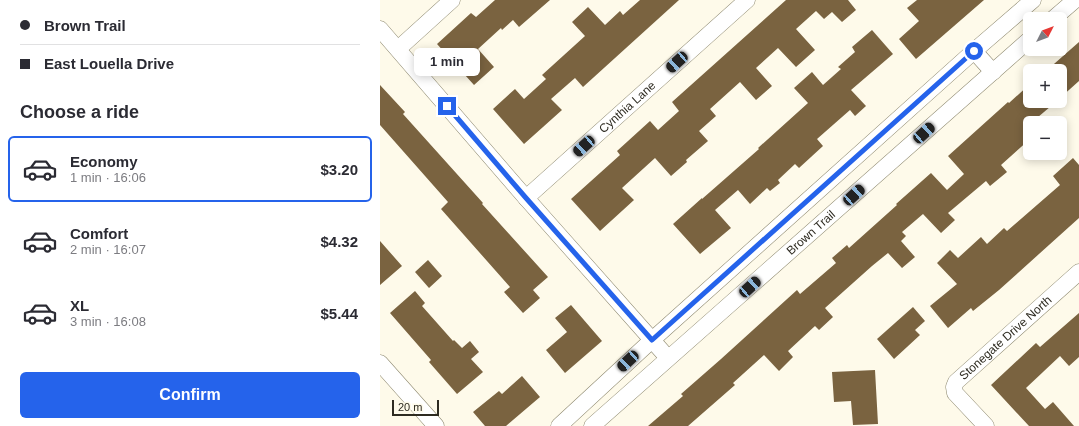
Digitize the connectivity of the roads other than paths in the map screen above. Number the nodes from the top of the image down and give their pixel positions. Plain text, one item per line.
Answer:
1 (452, 0) edge
2 (747, 0) edge
3 (1033, 0) edge
4 (1075, 0) edge
5 (1061, 12) edge
6 (380, 29) edge
7 (1023, 46) edge
8 (398, 49) junction
9 (974, 51) junction
10 (993, 72) junction
11 (526, 198) junction
12 (1079, 272) edge
13 (652, 340) junction
14 (668, 358) junction
15 (380, 363) edge
16 (436, 426) edge
17 (559, 426) edge
18 (592, 426) edge
19 (986, 426) edge

1 - 8 street
2 - 11 street, Cynthia Lane
3 - 9 street
4 - 5 street
6 - 8 street
7 - 10 street, Brown Trail
8 - 11 street
9 - 10 street
9 - 13 street
10 - 14 street, Brown Trail
11 - 13 street
12 - 19 street, Stonegate Drive North
13 - 14 street
13 - 17 street
14 - 18 street, Brown Trail
15 - 16 street

